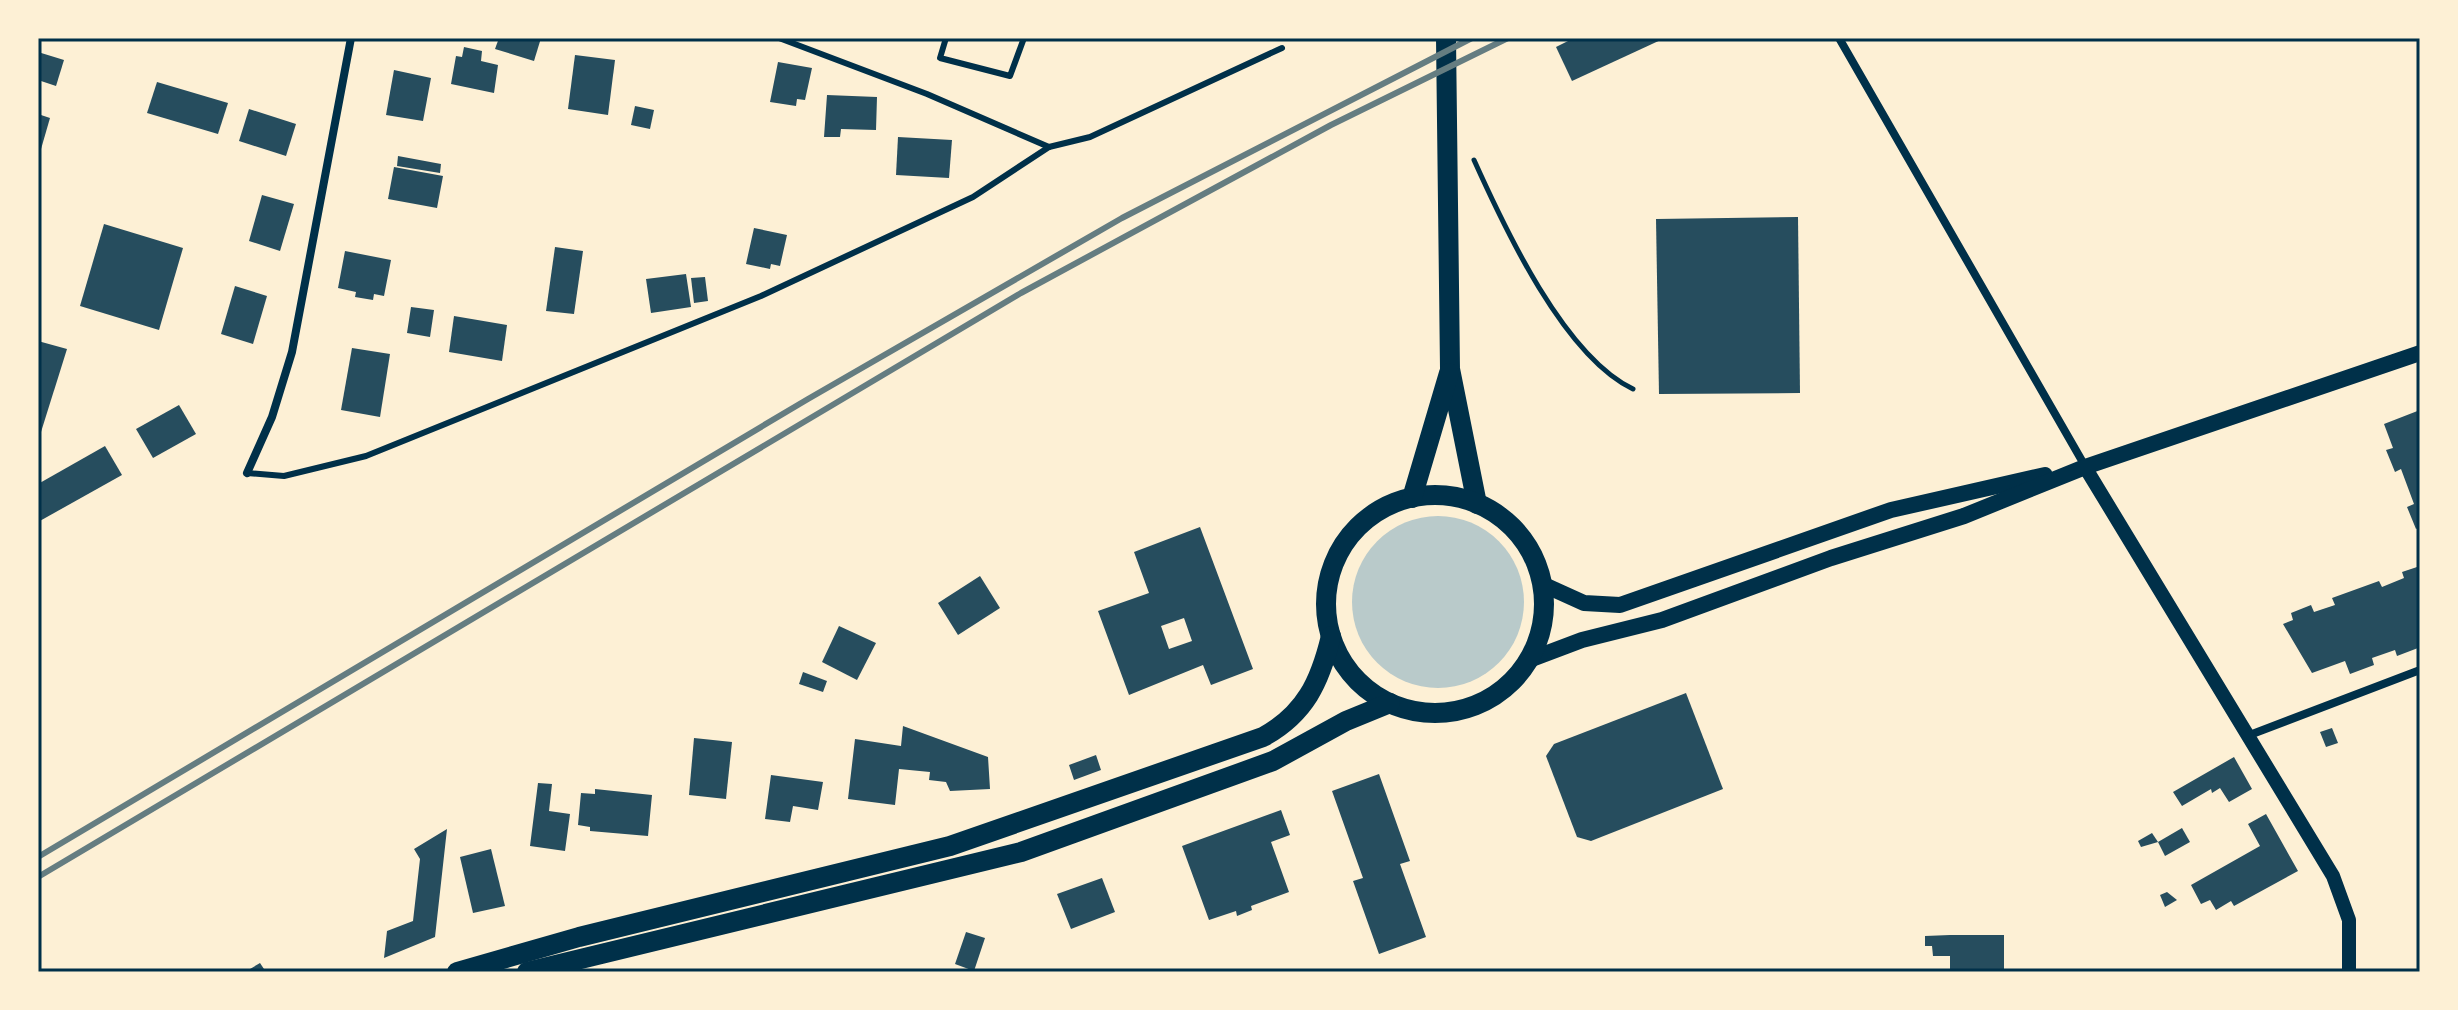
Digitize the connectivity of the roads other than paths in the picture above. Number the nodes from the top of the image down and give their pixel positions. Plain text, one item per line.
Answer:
1 (351, 38) edge
2 (779, 38) edge
3 (946, 38) edge
4 (1024, 38) edge
5 (1446, 38) edge
6 (1839, 38) edge
7 (1282, 48) dead end
8 (1049, 147) junction
9 (2420, 353) edge
10 (1450, 369) junction
11 (2085, 467) junction
12 (247, 473) joint
13 (1412, 498) junction
14 (1477, 504) junction
15 (1542, 584) junction
16 (1331, 636) junction
17 (1529, 660) junction
18 (2420, 670) edge
19 (1390, 703) junction
20 (2247, 736) junction
21 (457, 972) edge
22 (527, 972) edge
23 (2349, 972) edge

1 - 12 street
2 - 8 lane
3 - 4 lane
5 - 10 main road
6 - 11 street
7 - 8 lane
8 - 12 lane
9 - 11 main road
10 - 13 main road
10 - 14 main road
11 - 15 main road
11 - 17 main road
11 - 20 street
13 - 14 main road
13 - 16 main road
14 - 15 main road
15 - 17 main road
16 - 19 main road
16 - 21 main road
17 - 19 main road
18 - 20 street
19 - 22 main road
20 - 23 street

